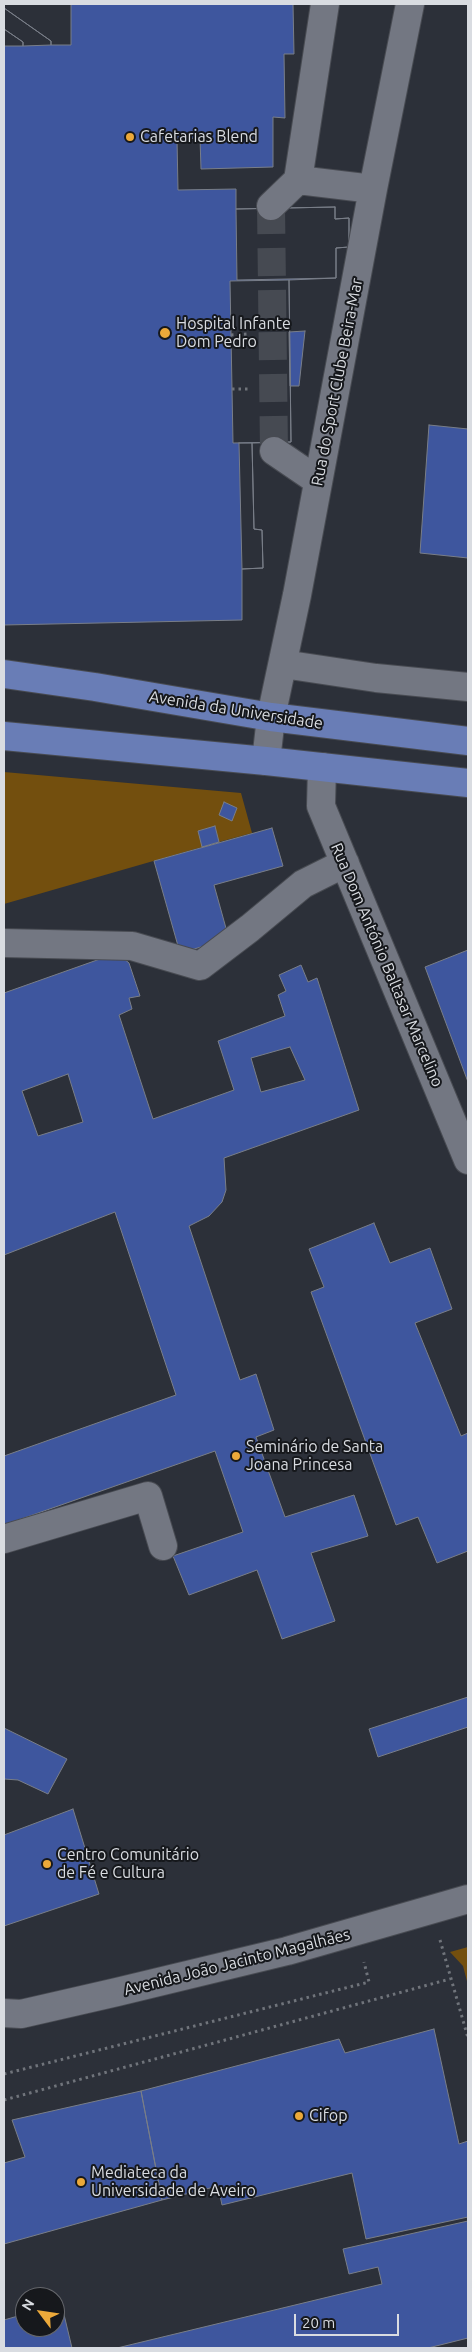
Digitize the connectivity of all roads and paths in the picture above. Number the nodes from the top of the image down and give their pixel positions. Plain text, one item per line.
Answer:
1 (325, 4) edge
2 (410, 4) edge
3 (298, 180) junction
4 (373, 189) junction
5 (271, 206) dead end
6 (247, 334) dead end
7 (231, 335) dead end
8 (232, 389) dead end
9 (248, 389) dead end
10 (274, 451) dead end
11 (318, 481) junction
12 (283, 664) junction
13 (4, 674) edge
14 (468, 686) edge
15 (271, 717) junction
16 (4, 736) edge
17 (468, 741) edge
18 (266, 761) junction
19 (322, 767) junction
20 (468, 783) edge
21 (345, 863) junction
22 (4, 943) edge
23 (468, 1160) edge
24 (4, 1539) edge
25 (163, 1546) dead end
26 (468, 1900) edge
27 (449, 1936) dead end
28 (450, 1979) junction
29 (369, 1982) dead end
30 (4, 2013) edge
31 (468, 2038) edge
32 (4, 2074) edge
33 (4, 2100) edge

1 - 3 street
2 - 4 street, Rua do Sport Clube Beira-Mar
3 - 4 street
3 - 5 street
4 - 11 street, Rua do Sport Clube Beira-Mar
6 - 7 path
8 - 9 path
10 - 11 street
11 - 12 street, Rua do Sport Clube Beira-Mar
12 - 14 street
12 - 15 street, Rua do Sport Clube Beira-Mar
13 - 15 main road, Avenida da Universidade
15 - 17 main road, Avenida da Universidade
15 - 18 street, Rua do Sport Clube Beira-Mar
16 - 18 main road
18 - 19 main road
19 - 20 main road
19 - 21 street, Rua Dom António Baltasar Marcelino
21 - 22 street
21 - 23 street, Rua Dom António Baltasar Marcelino
24 - 25 street
26 - 30 street, Avenida João Jacinto Magalhães
27 - 28 path
28 - 31 path
28 - 33 path
29 - 32 path

